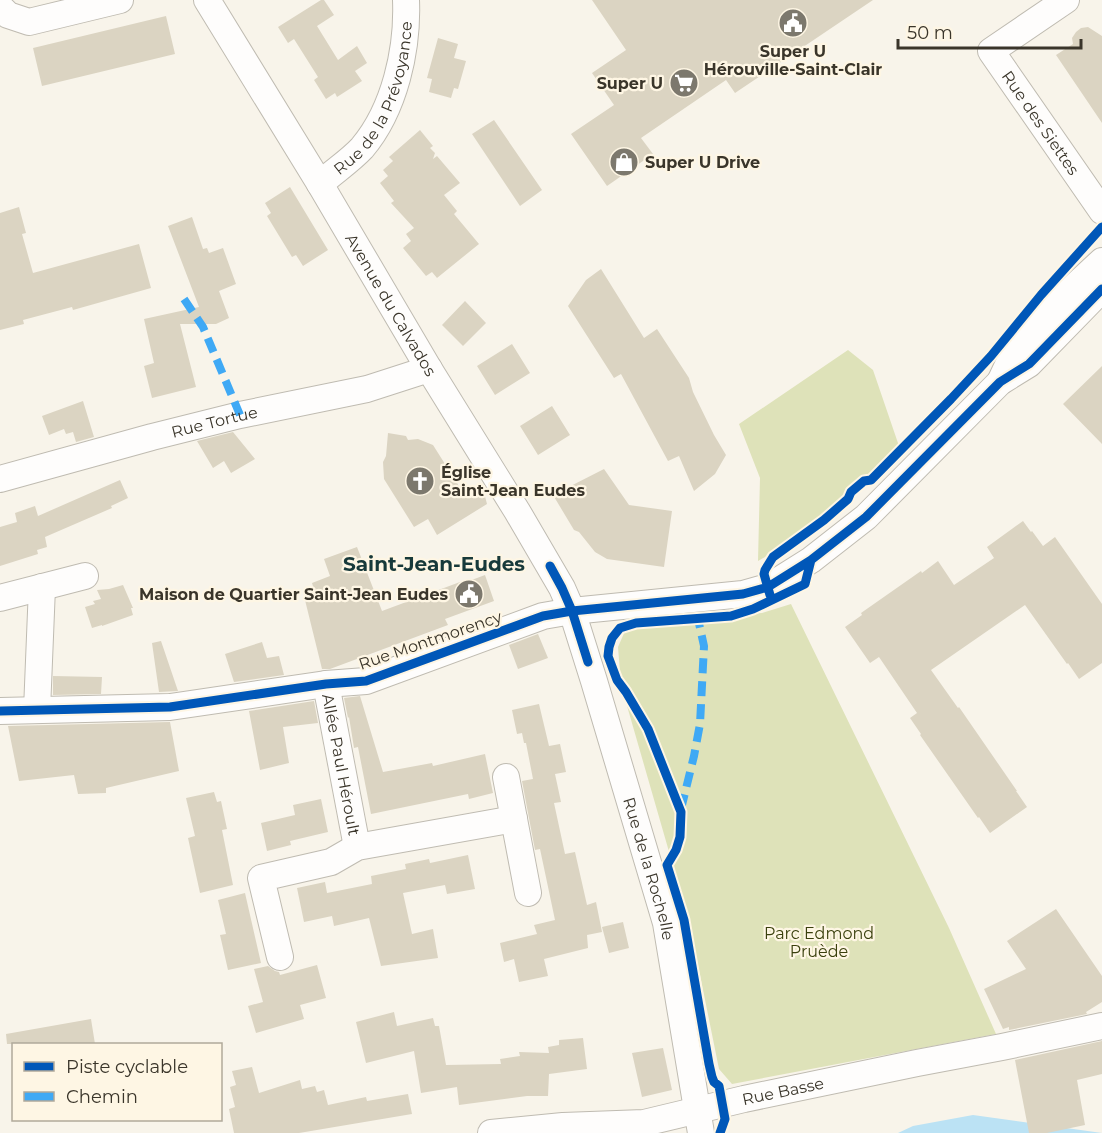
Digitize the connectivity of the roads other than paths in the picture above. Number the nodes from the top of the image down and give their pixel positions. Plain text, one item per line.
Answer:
1 (120, 0) edge
2 (207, 0) edge
3 (406, 0) edge
4 (1066, 0) edge
5 (0, 7) edge
6 (320, 184) junction
7 (1102, 211) edge
8 (1102, 261) edge
9 (1102, 288) edge
10 (429, 369) junction
11 (999, 382) junction
12 (0, 479) edge
13 (85, 576) dead end
14 (42, 587) junction
15 (0, 598) edge
16 (572, 611) junction
17 (326, 684) junction
18 (37, 710) junction
19 (0, 711) edge
20 (506, 777) dead end
21 (514, 819) junction
22 (357, 847) junction
23 (528, 893) dead end
24 (280, 957) dead end
25 (1102, 1026) edge
26 (699, 1122) edge
27 (491, 1133) edge

1 - 5 street
2 - 6 street, Avenue du Calvados
3 - 6 street, Rue de la Prévoyance
4 - 7 street, Rue des Siettes
6 - 10 street, Avenue du Calvados
8 - 11 street
9 - 11 street
10 - 12 street, Rue Tortue
10 - 16 street, Avenue du Calvados
11 - 16 street, Rue Montmorency
13 - 14 street
14 - 15 street
14 - 18 street
16 - 17 street, Rue Montmorency
16 - 26 street, Rue de la Rochelle
17 - 18 street, Rue Montmorency
17 - 22 street, Allée Paul Héroult
18 - 19 street, Rue Montmorency
20 - 21 street
21 - 22 street, Allée Paul Héroult
21 - 23 street
22 - 24 street, Allée Paul Héroult
25 - 26 street, Rue Basse
26 - 27 street, Rue Basse

